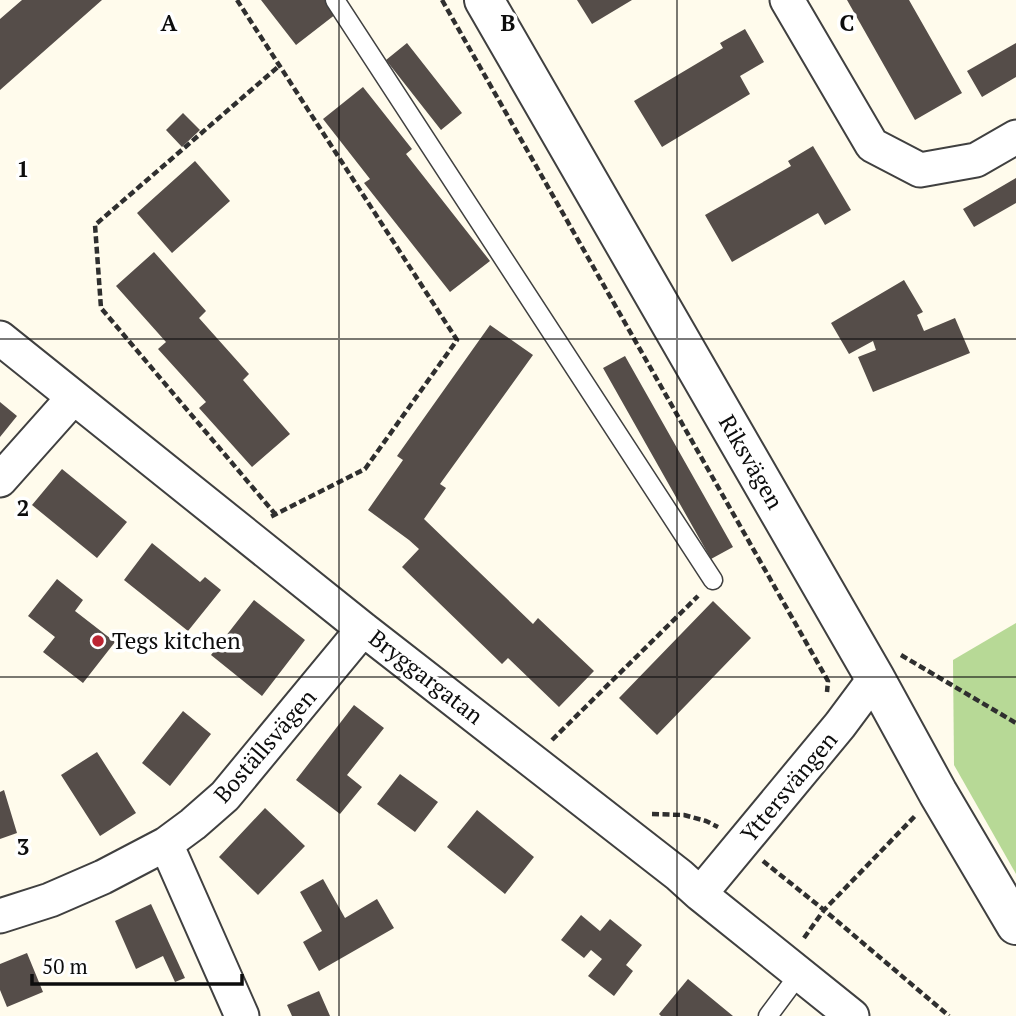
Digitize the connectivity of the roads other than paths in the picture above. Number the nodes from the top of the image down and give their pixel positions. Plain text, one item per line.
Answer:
1 (335, 0) edge
2 (484, 0) edge
3 (787, 0) edge
4 (1016, 137) edge
5 (0, 338) edge
6 (73, 398) junction
7 (0, 480) edge
8 (713, 580) road end
9 (363, 629) junction
10 (887, 666) junction
11 (166, 844) junction
12 (700, 894) junction
13 (0, 916) edge
14 (1016, 925) edge
15 (793, 968) junction
16 (243, 1016) edge
17 (768, 1016) edge
18 (852, 1016) edge

1 - 8 lane
2 - 10 street, Riksvägen
3 - 4 street
5 - 6 street, Bryggargatan
6 - 7 street
6 - 9 street, Bryggargatan
9 - 11 street, Boställsvägen
9 - 12 street, Bryggargatan
10 - 12 street, Yttersvängen
10 - 14 street, Riksvägen
11 - 13 street, Boställsvägen
11 - 16 street
12 - 15 street, Bryggargatan
15 - 17 lane
15 - 18 street, Bryggargatan

